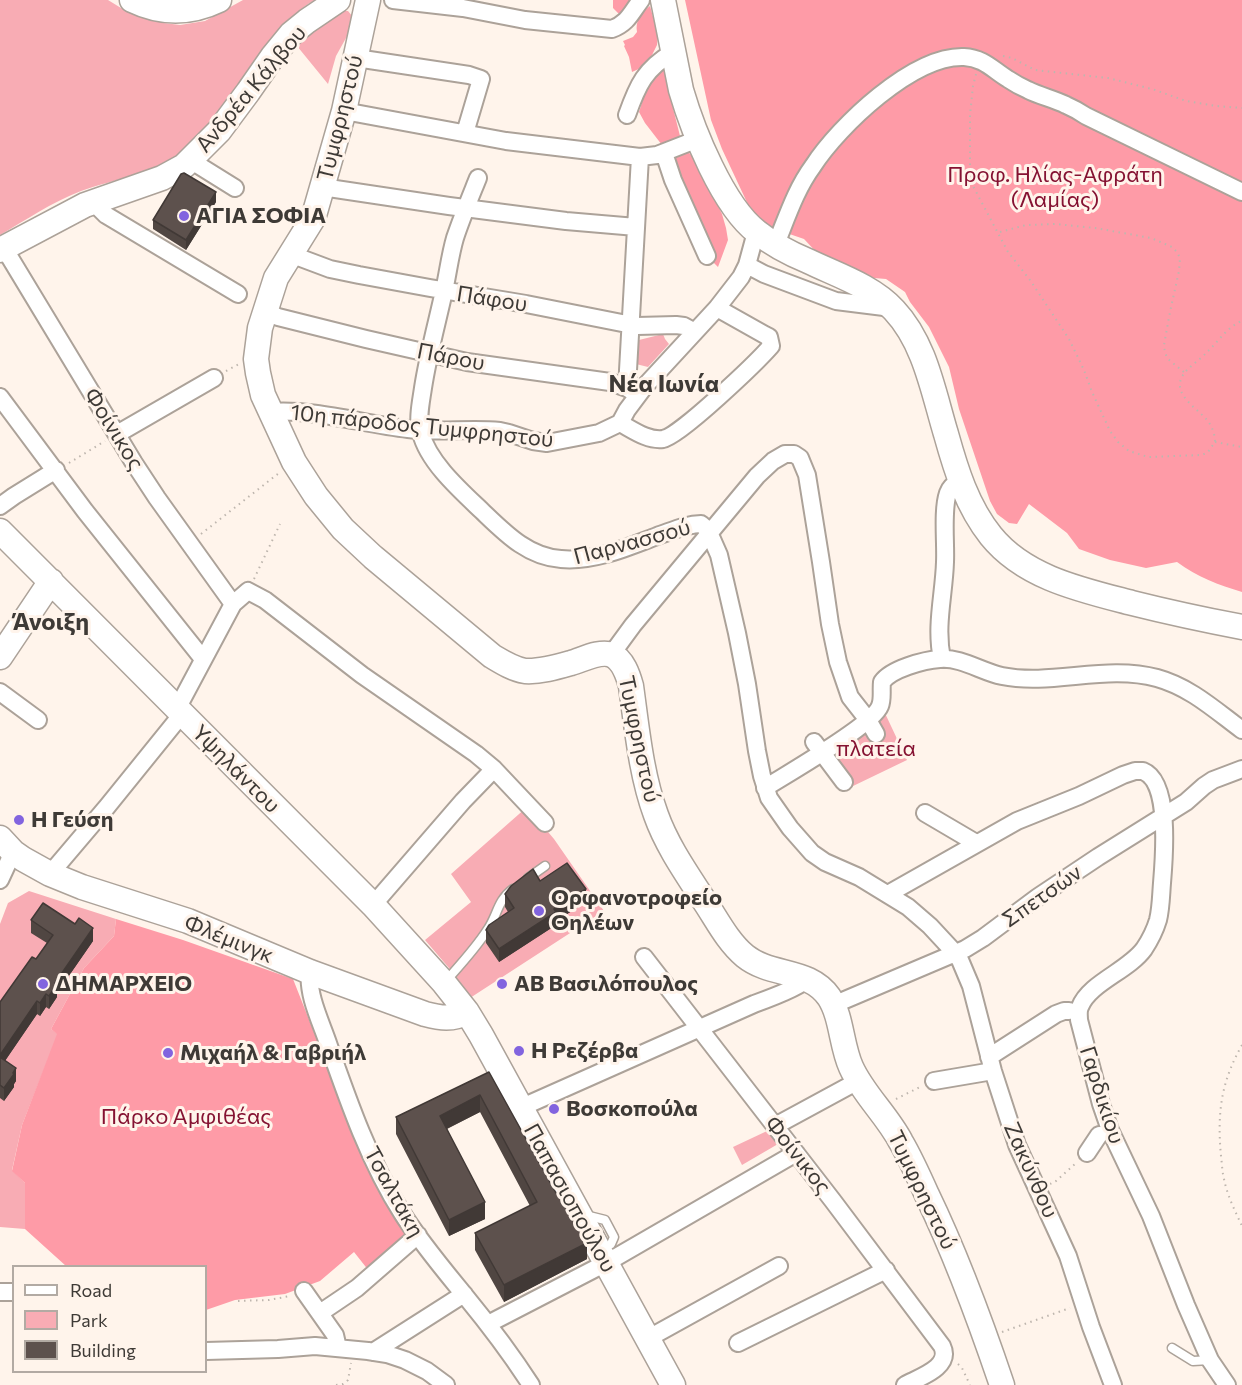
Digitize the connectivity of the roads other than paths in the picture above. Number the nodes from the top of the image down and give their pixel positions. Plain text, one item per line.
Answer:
1 (132, 0) edge
2 (219, 0) edge
3 (338, 0) edge
4 (368, 0) edge
5 (393, 0) edge
6 (641, 0) edge
7 (663, 0) edge
8 (673, 52) junction
9 (356, 58) junction
10 (344, 111) junction
11 (627, 115) dead end
12 (465, 134) junction
13 (698, 139) junction
14 (664, 153) junction
15 (640, 157) junction
16 (190, 160) junction
17 (478, 178) dead end
18 (322, 186) junction
19 (235, 188) dead end
20 (1242, 192) edge
21 (96, 201) junction
22 (466, 208) junction
23 (636, 227) junction
24 (766, 238) junction
25 (2, 249) edge
26 (290, 254) junction
27 (707, 256) dead end
28 (747, 265) junction
29 (444, 291) junction
30 (238, 294) dead end
31 (717, 308) junction
32 (893, 308) junction
33 (265, 311) junction
34 (630, 324) junction
35 (695, 332) junction
36 (429, 353) junction
37 (214, 378) road end
38 (632, 391) junction
39 (0, 397) edge
40 (271, 412) junction
41 (620, 423) junction
42 (420, 430) junction
43 (117, 434) junction
44 (56, 470) junction
45 (960, 481) junction
46 (0, 506) edge
47 (0, 531) edge
48 (711, 534) junction
49 (51, 581) junction
50 (233, 604) junction
51 (1242, 627) edge
52 (611, 655) junction
53 (0, 657) edge
54 (203, 659) junction
55 (942, 659) junction
56 (0, 692) edge
57 (179, 712) junction
58 (38, 720) dead end
59 (872, 727) junction
60 (1242, 730) edge
61 (817, 747) junction
62 (494, 769) junction
63 (1242, 769) edge
64 (844, 782) dead end
65 (765, 788) junction
66 (925, 813) dead end
67 (1163, 815) junction
68 (545, 823) dead end
69 (976, 843) junction
70 (7, 845) edge
71 (545, 866) dead end
72 (50, 874) junction
73 (0, 880) edge
74 (525, 880) edge
75 (516, 887) edge
76 (888, 894) junction
77 (373, 905) junction
78 (956, 954) junction
79 (644, 957) dead end
80 (310, 972) junction
81 (803, 977) junction
82 (444, 983) junction
83 (833, 1005) junction
84 (1069, 1011) dead end
85 (467, 1012) junction
86 (699, 1028) junction
87 (991, 1064) junction
88 (858, 1081) junction
89 (934, 1081) road end
90 (520, 1108) junction
91 (774, 1126) junction
92 (1099, 1135) dead end
93 (796, 1153) junction
94 (1087, 1153) road end
95 (418, 1235) junction
96 (608, 1253) junction
97 (779, 1266) dead end
98 (886, 1270) junction
99 (304, 1291) road end
100 (464, 1294) junction
101 (320, 1313) junction
102 (488, 1324) junction
103 (647, 1339) junction
104 (738, 1343) dead end
105 (1172, 1348) dead end
106 (345, 1349) junction
107 (207, 1351) edge
108 (373, 1352) junction
109 (1210, 1360) junction
110 (430, 1378) edge
111 (446, 1385) edge
112 (531, 1385) edge
113 (673, 1385) edge
114 (905, 1385) edge
115 (1002, 1385) edge
116 (1113, 1385) edge
117 (1227, 1385) edge

1 - 2 main road
3 - 16 main road, Ανδρέα Κάλβου
4 - 9 main road, Τυμφρηστού
5 - 6 street
7 - 8 main road
8 - 11 street
8 - 13 main road
9 - 10 main road, Τυμφρηστού
9 - 12 street
10 - 12 street
10 - 18 main road, Τυμφρηστού
12 - 15 street
13 - 14 street
13 - 24 main road
14 - 15 street
14 - 27 street
15 - 23 street
16 - 19 street
16 - 21 main road, Ανδρέα Κάλβου
17 - 22 street, Παρνασσού
18 - 22 street
18 - 26 main road, Τυμφρηστού
20 - 24 street
21 - 25 main road, Ανδρέα Κάλβου
21 - 30 street
22 - 23 street
22 - 29 street, Παρνασσού
23 - 34 street
24 - 28 street
24 - 32 main road
25 - 43 street, Φοίνικος
26 - 29 street, Πάφου
26 - 33 main road, Τυμφρηστού
28 - 31 street
28 - 32 street
29 - 34 street, Πάφου
29 - 36 street, Παρνασσού
31 - 35 street
31 - 41 street
32 - 45 main road
33 - 36 street, Πάρου
33 - 40 main road, Τυμφρηστού
34 - 35 street, Πάφου
34 - 38 street
35 - 38 street
36 - 38 street, Πάρου
36 - 42 street, Παρνασσού
37 - 43 street
38 - 41 street
39 - 44 street
40 - 42 street, 10η πάροδος Τυμφρηστού
40 - 52 main road, Τυμφρηστού
41 - 42 street, 10η πάροδος Τυμφρηστού
42 - 48 street, Παρνασσού
43 - 50 street, Φοίνικος
44 - 46 street
44 - 54 street
45 - 51 main road
45 - 55 street
47 - 49 main road, Υψηλάντου
48 - 52 street
48 - 59 street
48 - 65 street, Παρνασσού
49 - 53 main road
49 - 57 main road, Υψηλάντου
50 - 54 street
50 - 62 street
52 - 81 main road, Τυμφρηστού
54 - 57 street
55 - 59 street
55 - 60 street
56 - 58 street
57 - 72 street
57 - 77 main road, Υψηλάντου
59 - 61 street
61 - 64 street
61 - 65 street
62 - 68 street
62 - 77 street
63 - 67 street, Σπετσών
65 - 76 street, Παρνασσού
66 - 69 street
67 - 69 street, Γαρδικίου
67 - 78 street, Σπετσών
67 - 109 street, Γαρδικίου
69 - 76 street
70 - 72 main road, Φλέμινγκ
70 - 73 street
71 - 74 lane
72 - 80 main road, Φλέμινγκ
75 - 82 lane
76 - 78 street, Παρνασσού
77 - 82 main road, Υψηλάντου
78 - 83 street, Σπετσών
78 - 87 street, Ζακύνθου
79 - 86 street, Φοίνικος
80 - 85 main road, Φλέμινγκ
80 - 95 street, Τσαλτάκη
81 - 83 main road, Τυμφρηστού
81 - 86 street
82 - 85 main road, Υψηλάντου
83 - 88 main road, Τυμφρηστού
84 - 87 street
85 - 90 main road, Παπασιοπούλου
86 - 90 street
86 - 91 street, Φοίνικος
87 - 89 street
87 - 116 street, Ζακύνθου
88 - 91 street
88 - 115 main road, Τυμφρηστού
90 - 96 main road, Παπασιοπούλου
91 - 93 street, Φοίνικος
92 - 94 street
93 - 96 street
93 - 98 street, Φοίνικος
95 - 100 street, Τσαλτάκη
95 - 101 street
96 - 102 street
96 - 103 main road, Παπασιοπούλου
97 - 103 street
98 - 104 street
98 - 114 street, Φοίνικος
99 - 101 street
100 - 102 street, Τσαλτάκη
100 - 108 street
101 - 106 street
102 - 112 street, Τσαλτάκη
103 - 113 main road, Παπασιοπούλου
105 - 109 lane
106 - 107 street
106 - 108 street
108 - 110 street
109 - 117 street, Γαρδικίου
110 - 111 street

